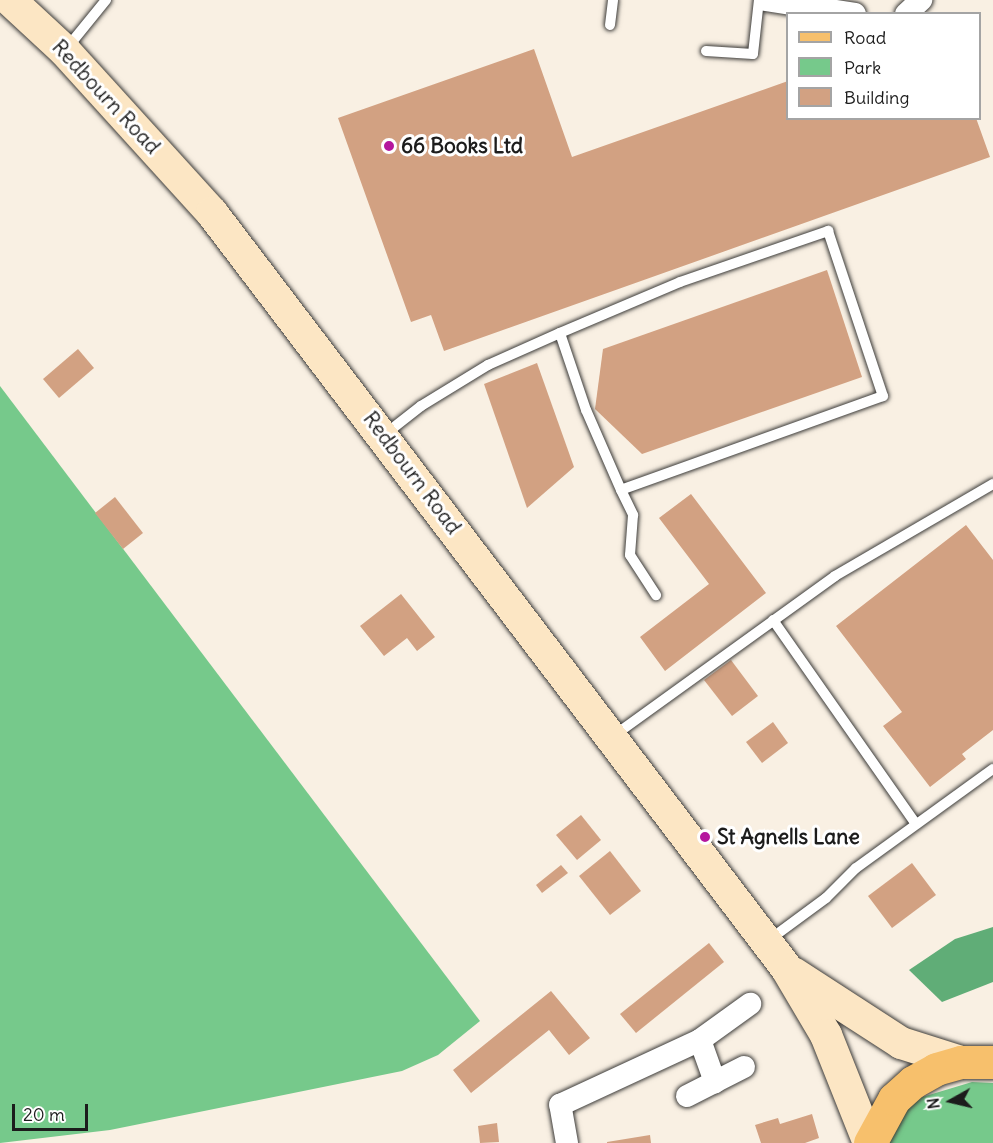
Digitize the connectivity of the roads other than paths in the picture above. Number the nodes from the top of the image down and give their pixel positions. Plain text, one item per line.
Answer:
1 (10, 0) edge
2 (106, 0) edge
3 (613, 0) edge
4 (759, 0) edge
5 (765, 0) edge
6 (921, 0) edge
7 (842, 12) edge
8 (908, 12) edge
9 (610, 25) dead end
10 (65, 51) junction
11 (706, 51) dead end
12 (560, 333) junction
13 (384, 435) junction
14 (992, 485) edge
15 (621, 490) junction
16 (656, 595) dead end
17 (773, 620) junction
18 (609, 739) junction
19 (993, 769) edge
20 (916, 824) junction
21 (766, 942) junction
22 (787, 969) junction
23 (750, 1004) dead end
24 (700, 1040) junction
25 (961, 1062) junction
26 (993, 1062) edge
27 (744, 1067) dead end
28 (715, 1082) junction
29 (687, 1096) dead end
30 (567, 1143) edge
31 (870, 1143) edge

1 - 10 main road, Redbourn Road
2 - 10 lane
3 - 9 lane
4 - 11 lane
5 - 7 street
6 - 8 street
10 - 13 main road, Redbourn Road
12 - 13 lane
12 - 15 lane
12 - 15 lane
13 - 18 main road, Redbourn Road
14 - 17 lane
15 - 16 lane
17 - 18 lane
17 - 20 lane
18 - 21 main road, Redbourn Road
19 - 20 lane
20 - 21 lane
21 - 22 main road, Redbourn Road
22 - 25 main road, Redbourn Road
22 - 31 main road, Redbourn Road
23 - 24 street
24 - 28 street
24 - 30 street
25 - 26 main road
25 - 31 main road
27 - 28 street
28 - 29 street

